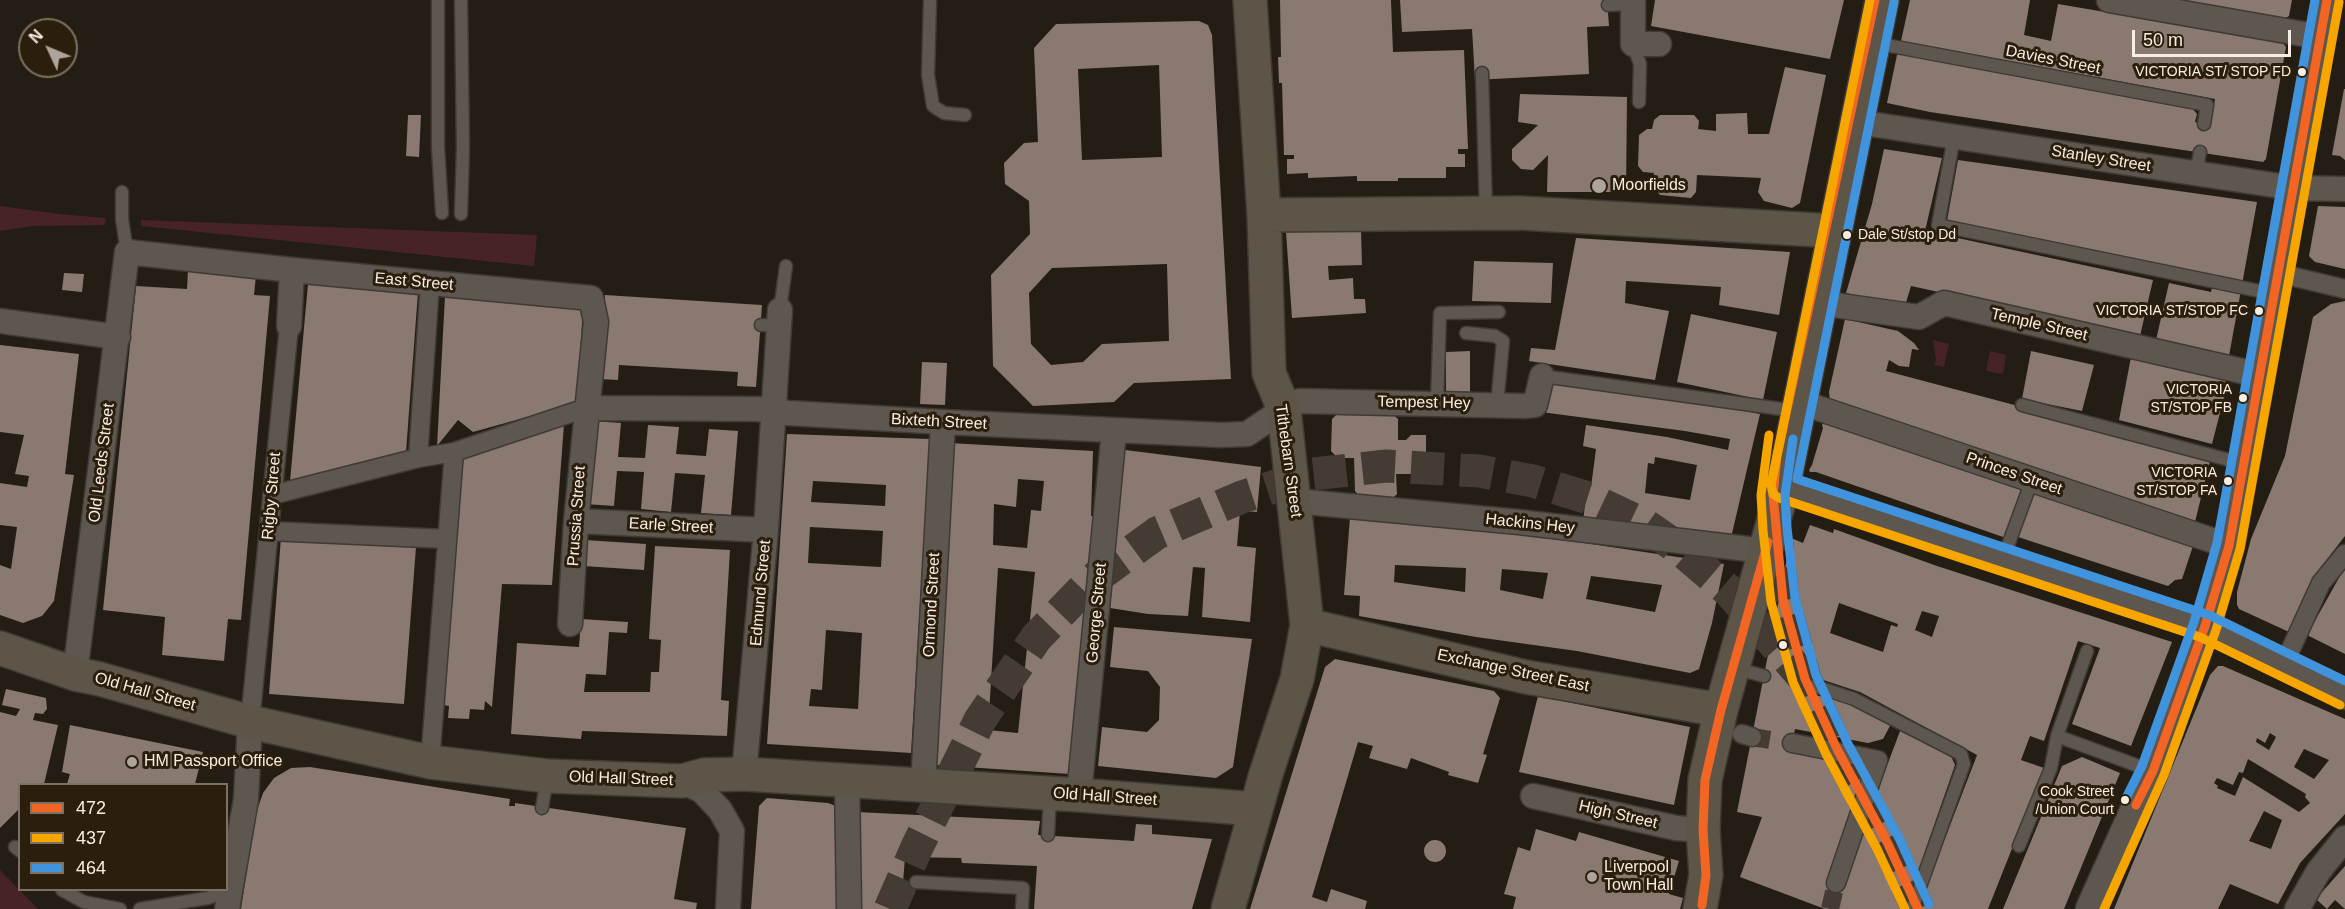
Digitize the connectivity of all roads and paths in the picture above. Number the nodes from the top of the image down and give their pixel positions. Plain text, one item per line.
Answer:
1 (438, 0) edge
2 (461, 0) edge
3 (930, 0) edge
4 (1250, 0) edge
5 (1882, 0) edge
6 (2109, 0) edge
7 (2327, 0) edge
8 (1633, 2) edge
9 (1608, 5) dead end
10 (2320, 38) junction
11 (1874, 43) junction
12 (1633, 44) junction
13 (1659, 44) dead end
14 (1482, 73) dead end
15 (1639, 102) dead end
16 (965, 115) dead end
17 (1857, 122) junction
18 (2204, 124) dead end
19 (1954, 137) junction
20 (2293, 188) junction
21 (2345, 189) edge
22 (122, 192) dead end
23 (442, 213) dead end
24 (461, 214) dead end
25 (1486, 214) junction
26 (1264, 215) junction
27 (1835, 231) junction
28 (127, 252) junction
29 (786, 266) dead end
30 (292, 270) junction
31 (430, 283) junction
32 (2276, 284) junction
33 (2345, 289) edge
34 (1820, 303) junction
35 (1499, 312) dead end
36 (773, 320) joint
37 (0, 321) edge
38 (289, 326) joint
39 (1466, 333) dead end
40 (118, 337) junction
41 (2259, 375) junction
42 (1542, 376) joint
43 (1497, 405) junction
44 (2022, 405) dead end
45 (1799, 407) junction
46 (586, 408) junction
47 (1451, 408) junction
48 (1284, 409) junction
49 (774, 412) junction
50 (944, 423) junction
51 (1114, 431) junction
52 (454, 452) junction
53 (418, 458) junction
54 (2244, 464) junction
55 (2032, 480) junction
56 (1783, 487) junction
57 (272, 495) junction
58 (1295, 501) junction
59 (576, 521) junction
60 (766, 530) junction
61 (269, 531) junction
62 (447, 539) junction
63 (2229, 546) junction
64 (1765, 551) junction
65 (2345, 554) edge
66 (2003, 559) junction
67 (570, 624) dead end
68 (1307, 625) junction
69 (2205, 626) junction
70 (0, 648) edge
71 (2087, 651) dead end
72 (2284, 664) junction
73 (1733, 668) junction
74 (75, 674) junction
75 (1764, 676) dead end
76 (1815, 686) tunnel mouth
77 (2345, 694) edge
78 (250, 722) junction
79 (1738, 727) junction
80 (2057, 736) junction
81 (1792, 743) tunnel mouth
82 (430, 762) junction
83 (2152, 771) junction
84 (744, 774) junction
85 (682, 781) junction
86 (847, 782) junction
87 (923, 787) junction
88 (1064, 795) junction
89 (1533, 796) dead end
90 (1256, 809) junction
91 (1703, 830) junction
92 (1048, 835) dead end
93 (2345, 838) edge
94 (2019, 846) dead end
95 (916, 882) dead end
96 (1836, 883) tunnel mouth
97 (64, 891) edge
98 (229, 899) edge
99 (1705, 908) edge
100 (2300, 908) edge
101 (120, 909) edge
102 (140, 909) edge
103 (728, 909) edge
104 (849, 909) edge
105 (1022, 909) edge
106 (1228, 909) edge
107 (1912, 909) edge
108 (2091, 909) edge

1 - 23 lane
2 - 24 lane
3 - 16 lane
4 - 26 main road, Tithebarn Street
5 - 11 main road
6 - 10 street
7 - 10 street
8 - 9 lane
8 - 12 street
10 - 20 street
11 - 17 main road
11 - 18 lane, Davies Street
12 - 13 street
12 - 15 lane
14 - 25 lane
17 - 19 street, Stanley Street
17 - 27 main road
19 - 20 street, Stanley Street
19 - 32 lane
20 - 21 street, Stanley Street
20 - 32 street
22 - 28 lane
25 - 26 main road
25 - 27 main road
26 - 48 main road, Tithebarn Street
27 - 34 main road
28 - 30 street, East Street
28 - 40 street, Old Leeds Street
29 - 36 lane
30 - 31 street, East Street
30 - 38 street, Rigby Street
31 - 46 street, East Street
31 - 53 street
32 - 33 street
32 - 41 street
34 - 41 street, Temple Street
34 - 45 main road
35 - 47 lane
36 - 49 street, Edmund Street
37 - 40 street
38 - 57 street, Rigby Street
39 - 43 lane
40 - 74 street, Old Leeds Street
41 - 54 street
42 - 43 street, Tempest Hey
42 - 45 lane
43 - 47 street, Tempest Hey
44 - 54 lane
45 - 55 street, Princes Street
45 - 56 main road
46 - 49 street, Bixteth Street
46 - 52 street
46 - 59 street, Prussia Street
47 - 48 street, Tempest Hey
48 - 51 street, Bixteth Street
48 - 58 main road, Tithebarn Street
49 - 50 street, Bixteth Street
49 - 60 street, Edmund Street
50 - 51 street, Bixteth Street
50 - 87 street, Ormond Street
51 - 88 street, George Street
52 - 53 street
52 - 62 street
53 - 57 street
54 - 63 street
55 - 63 street, Princes Street
55 - 66 lane
56 - 64 main road
56 - 66 street
57 - 61 street, Rigby Street
58 - 64 street, Hackins Hey
58 - 68 main road, Tithebarn Street
59 - 60 street, Earle Street
59 - 67 street, Prussia Street
60 - 84 street, Edmund Street
61 - 62 street
61 - 78 street, Rigby Street
62 - 82 street
63 - 69 street
64 - 73 main road
65 - 72 street
66 - 69 street
68 - 79 main road, Exchange Street East
68 - 90 main road, Tithebarn Street
69 - 72 street
69 - 83 street
70 - 74 main road, Old Hall Street
71 - 80 lane
72 - 77 street
73 - 75 lane
73 - 79 main road
74 - 78 main road, Old Hall Street
76 - 107 lane
78 - 82 main road, Old Hall Street
78 - 98 street
79 - 91 main road
80 - 83 lane
80 - 94 lane
81 - 96 street
82 - 85 main road, Old Hall Street
83 - 108 street
84 - 85 main road, Old Hall Street
84 - 86 main road, Old Hall Street
85 - 103 street
86 - 87 main road, Old Hall Street
86 - 104 street
87 - 88 main road, Old Hall Street
88 - 90 main road, Old Hall Street
88 - 92 lane
89 - 91 street, High Street
90 - 106 main road, Tithebarn Street
91 - 99 main road
93 - 100 street
95 - 105 lane
97 - 101 lane
98 - 102 lane

